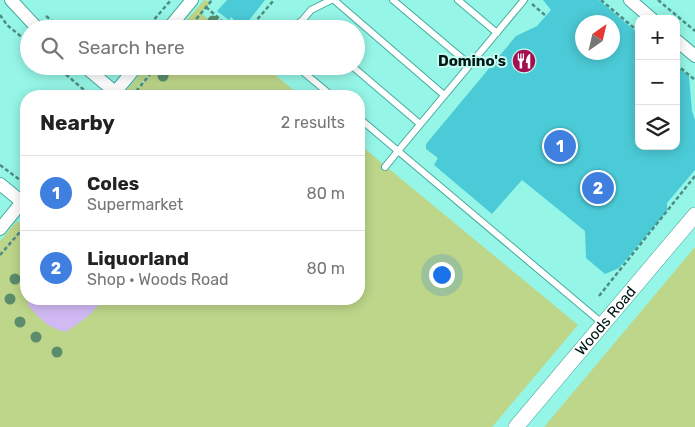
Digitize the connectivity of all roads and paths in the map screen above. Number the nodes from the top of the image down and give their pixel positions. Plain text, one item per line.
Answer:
1 (11, 0) edge
2 (171, 0) edge
3 (192, 0) edge
4 (212, 0) edge
5 (274, 0) edge
6 (332, 0) edge
7 (393, 0) edge
8 (458, 0) edge
9 (601, 0) edge
10 (630, 0) edge
11 (658, 0) edge
12 (523, 1) edge
13 (206, 7) junction
14 (0, 15) edge
15 (647, 15) edge
16 (546, 16) dead end
17 (30, 20) edge
18 (154, 20) edge
19 (175, 20) edge
20 (195, 20) edge
21 (221, 20) edge
22 (257, 20) edge
23 (302, 20) edge
24 (356, 20) edge
25 (365, 28) edge
26 (635, 29) edge
27 (695, 31) edge
28 (497, 33) junction
29 (20, 36) edge
30 (680, 43) edge
31 (695, 56) edge
32 (470, 65) junction
33 (680, 67) edge
34 (67, 75) edge
35 (93, 75) edge
36 (129, 75) edge
37 (150, 75) edge
38 (307, 75) edge
39 (363, 75) edge
40 (695, 80) edge
41 (84, 90) edge
42 (109, 90) edge
43 (116, 90) edge
44 (137, 90) edge
45 (325, 90) edge
46 (444, 95) junction
47 (365, 123) edge
48 (420, 124) junction
49 (398, 151) junction
50 (0, 165) edge
51 (385, 167) dead end
52 (695, 176) edge
53 (20, 180) edge
54 (0, 184) edge
55 (20, 197) edge
56 (20, 205) edge
57 (695, 215) edge
58 (0, 229) edge
59 (20, 232) edge
60 (0, 255) edge
61 (599, 296) dead end
62 (603, 324) junction
63 (516, 427) edge

1 - 17 street
2 - 18 path
3 - 19 street
4 - 13 path
5 - 22 path
6 - 23 lane
6 - 24 lane
7 - 32 lane
8 - 28 lane
9 - 26 path
10 - 15 street
11 - 27 path
12 - 16 path
12 - 28 lane
13 - 20 path
13 - 21 path
14 - 29 path
25 - 46 lane
28 - 32 lane
30 - 31 street
32 - 46 lane
33 - 40 path
34 - 41 path
35 - 42 street
36 - 43 street
37 - 44 path
38 - 45 lane
39 - 48 lane
46 - 48 lane
47 - 49 lane
48 - 49 lane
49 - 51 lane
49 - 62 lane
50 - 53 path
52 - 61 path
54 - 55 street
56 - 58 street
57 - 62 street, Woods Road
59 - 60 path
62 - 63 street, Woods Road

